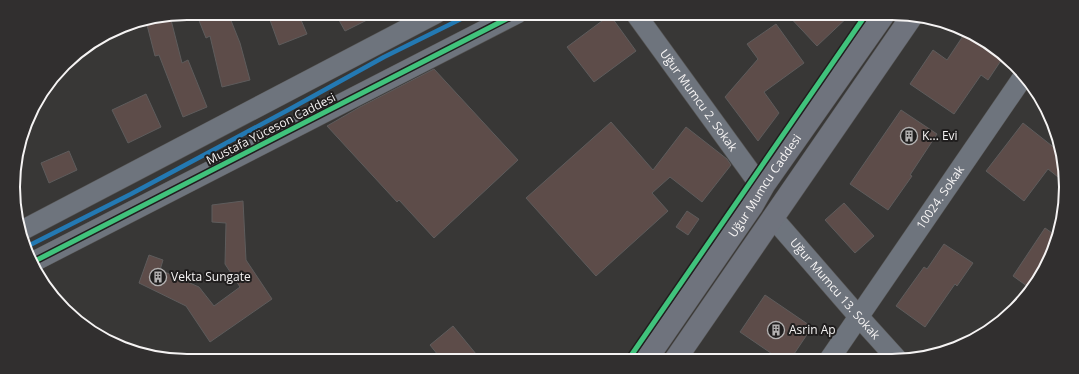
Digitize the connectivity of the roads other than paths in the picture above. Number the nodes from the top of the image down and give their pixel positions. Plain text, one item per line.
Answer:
1 (424, 20) edge
2 (504, 20) edge
3 (640, 20) edge
4 (879, 20) edge
5 (909, 21) edge
6 (1021, 80) edge
7 (764, 186) junction
8 (773, 218) junction
9 (26, 229) edge
10 (37, 260) edge
11 (859, 317) junction
12 (650, 354) edge
13 (679, 354) edge
14 (833, 354) edge
15 (893, 354) edge

1 - 9 street, Mustafa Yüceson Caddesi
2 - 10 street, Mustafa Yüceson Caddesi
3 - 7 street, Uğur Mumcu 2. Sokak
4 - 7 main road, Uğur Mumcu Caddesi
5 - 8 main road, Uğur Mumcu Caddesi
6 - 11 street, 10024. Sokak
7 - 12 main road, Uğur Mumcu Caddesi
8 - 11 street, Uğur Mumcu 13. Sokak
8 - 13 main road, Uğur Mumcu Caddesi
11 - 14 street, 10024. Sokak
11 - 15 street, Uğur Mumcu 13. Sokak

